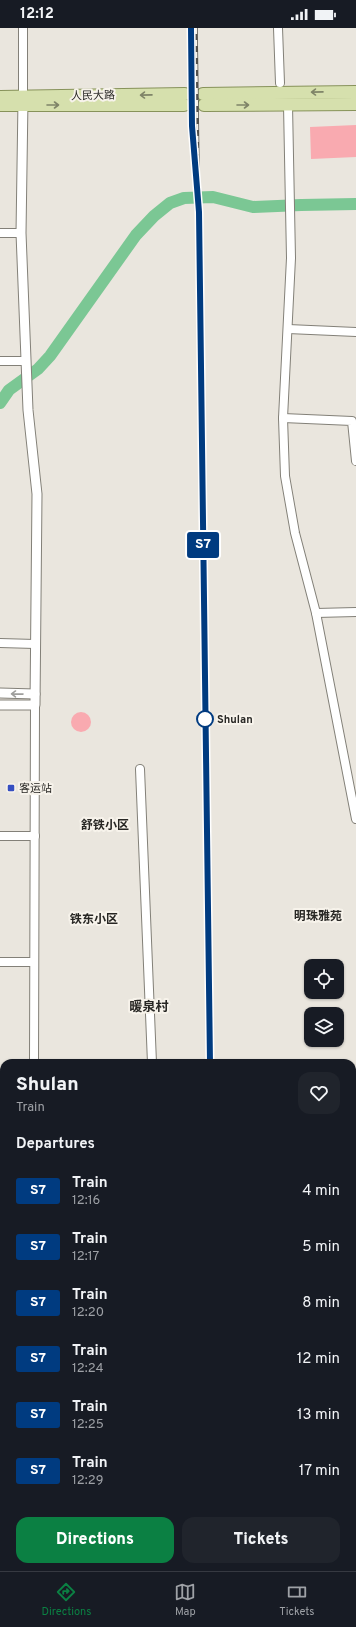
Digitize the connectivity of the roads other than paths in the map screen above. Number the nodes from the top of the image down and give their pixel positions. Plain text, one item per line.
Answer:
1 (22, 28) edge
2 (278, 28) edge
3 (280, 83) dead end
4 (356, 92) edge
5 (0, 97) edge
6 (185, 100) tunnel mouth
7 (23, 101) junction
8 (356, 104) edge
9 (0, 105) edge
10 (288, 105) junction
11 (0, 233) edge
12 (21, 233) junction
13 (288, 329) junction
14 (356, 332) edge
15 (0, 361) edge
16 (26, 361) junction
17 (283, 418) junction
18 (356, 461) edge
19 (356, 612) edge
20 (316, 613) junction
21 (0, 643) edge
22 (35, 644) junction
23 (0, 693) edge
24 (35, 694) junction
25 (0, 705) edge
26 (35, 705) junction
27 (140, 769) dead end
28 (356, 819) edge
29 (0, 836) edge
30 (35, 836) junction
31 (0, 962) edge
32 (34, 962) junction
33 (34, 1059) edge
34 (152, 1059) edge

1 - 7 street
2 - 3 street
4 -> 10 main road
5 - 7 main road, 人民大路
6 - 7 main road, 人民大路
7 - 9 main road, 人民大路
7 - 12 street
8 - 10 main road
10 - 13 street
11 - 12 street
12 - 16 street
13 - 14 street
13 - 17 street
15 - 16 street
16 - 22 street
17 - 18 street
17 - 20 street
19 - 20 street
20 - 28 street
21 - 22 street
22 - 24 street
24 -> 23 street
24 - 26 street
25 - 26 street
26 - 30 street
27 - 34 street
29 - 30 street
30 - 32 street
31 - 32 street
32 - 33 street

